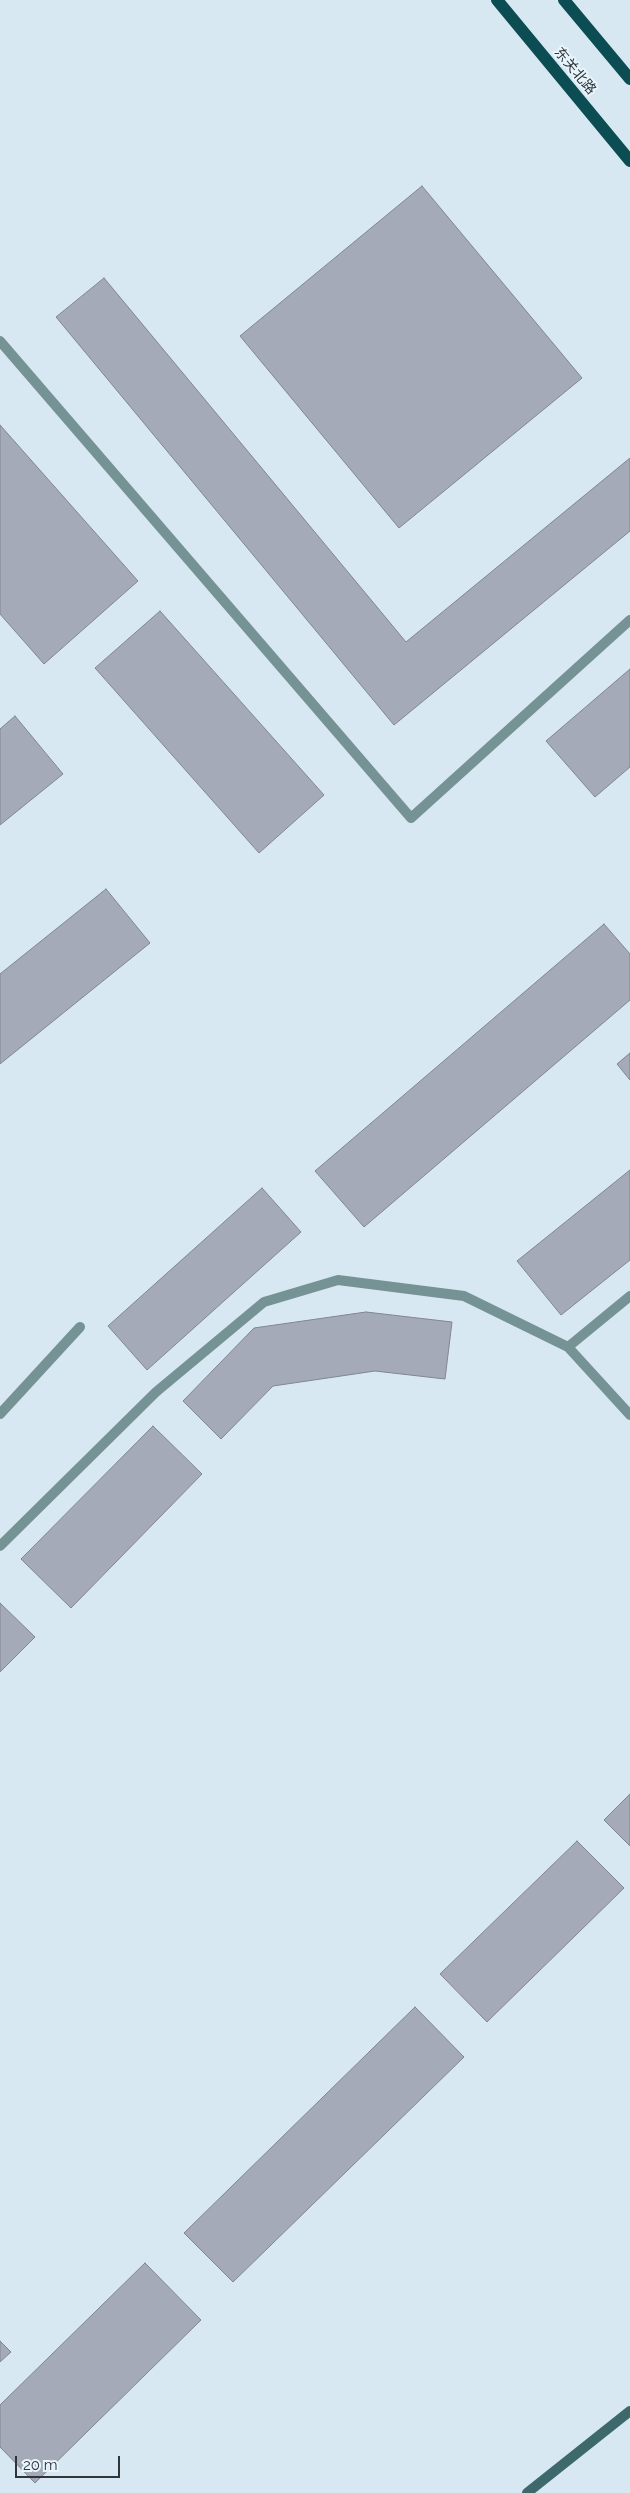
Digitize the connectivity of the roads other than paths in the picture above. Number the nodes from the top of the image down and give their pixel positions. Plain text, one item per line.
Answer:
1 (497, 0) edge
2 (564, 0) edge
3 (630, 79) edge
4 (630, 161) edge
5 (0, 341) edge
6 (630, 620) edge
7 (630, 1296) edge
8 (80, 1327) dead end
9 (568, 1347) junction
10 (0, 1414) edge
11 (630, 1415) edge
12 (0, 1546) edge
13 (630, 2411) edge
14 (527, 2493) edge

1 - 4 main road, 东关北路
2 - 3 main road
5 - 6 street
7 - 9 street
8 - 10 street
9 - 11 street
9 - 12 street
13 - 14 street

